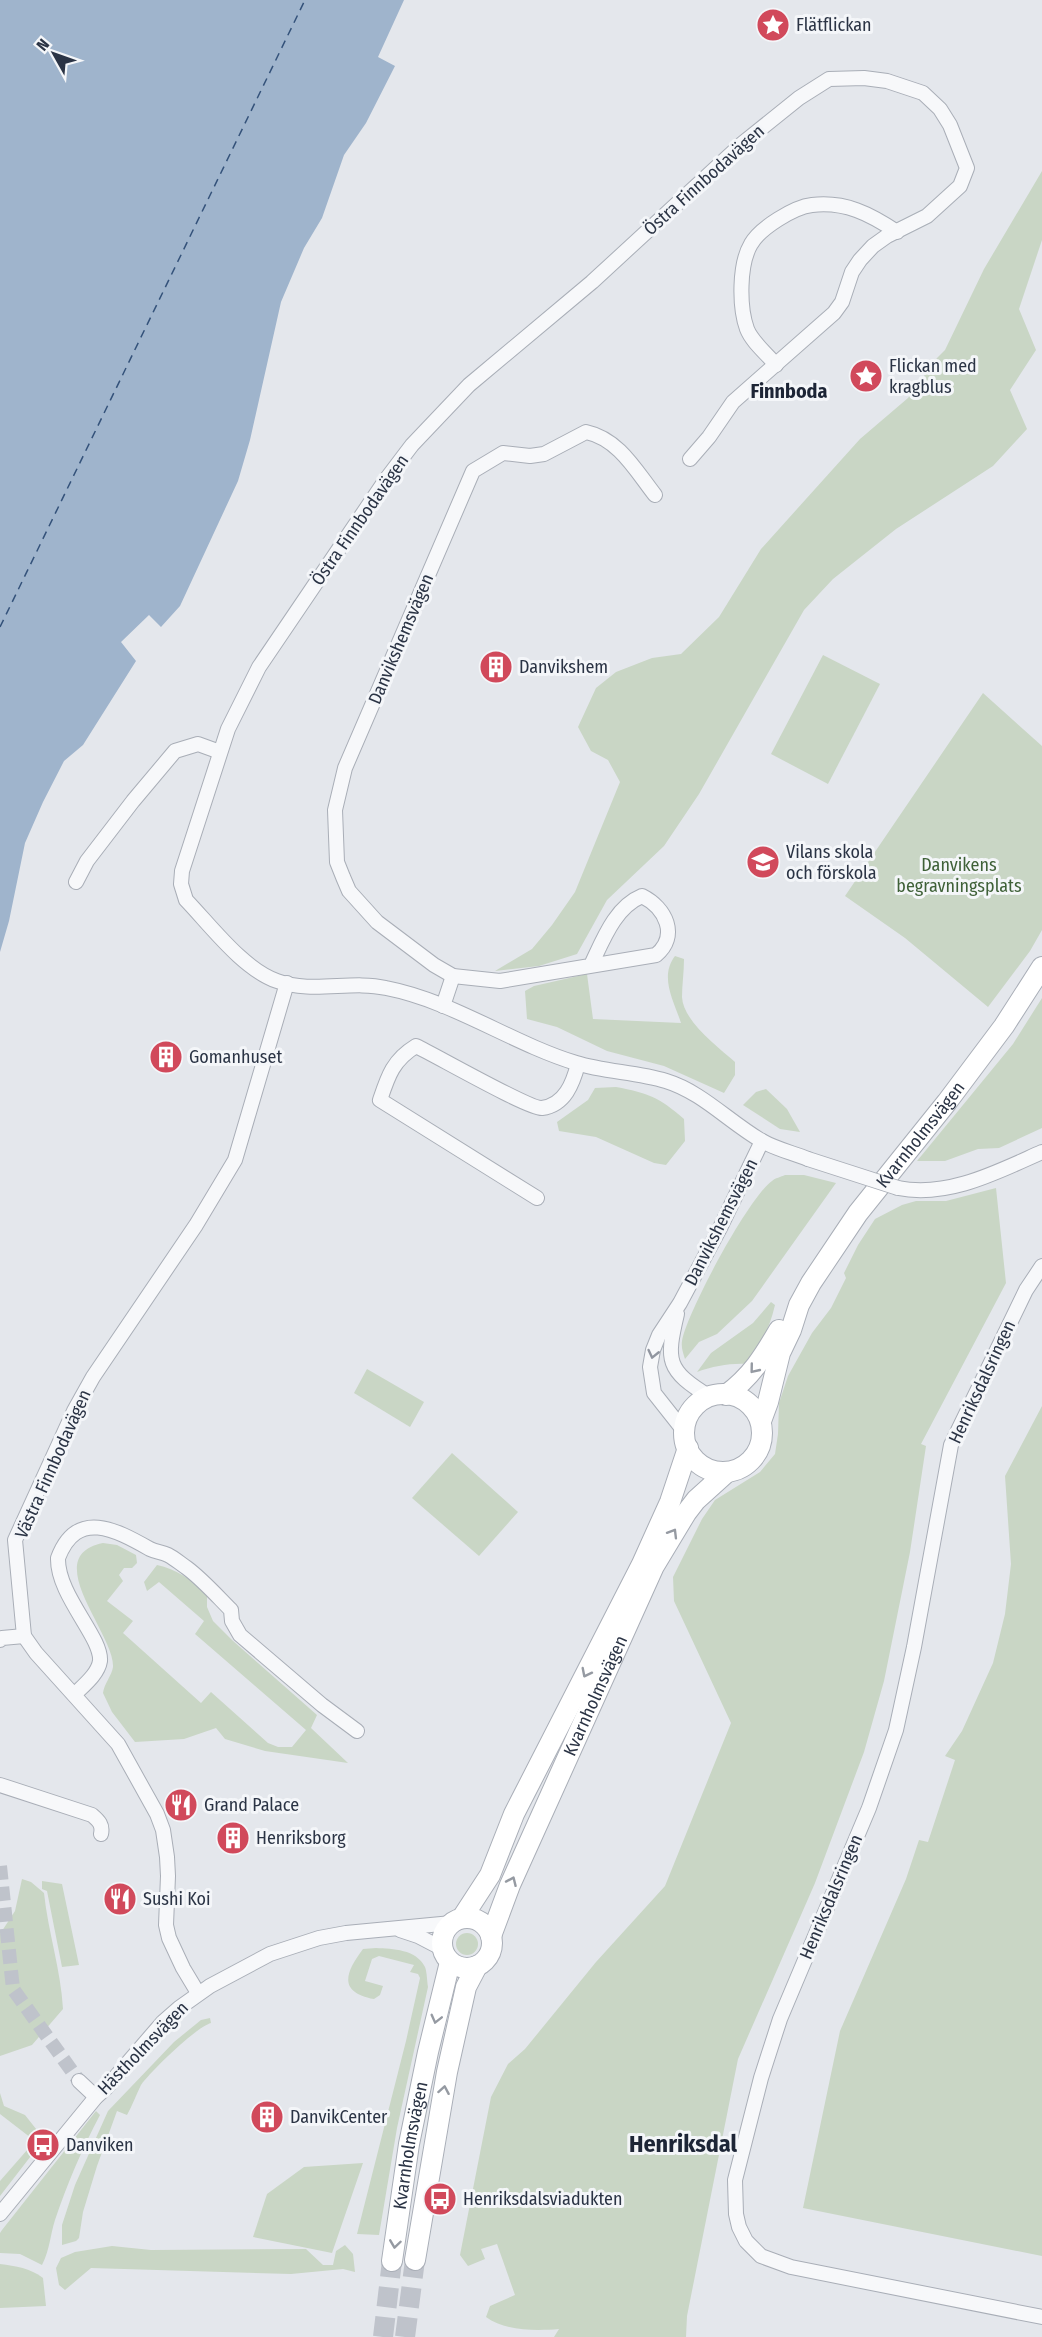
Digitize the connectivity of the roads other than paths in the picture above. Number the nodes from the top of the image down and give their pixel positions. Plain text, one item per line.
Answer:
1 (897, 232) junction
2 (776, 365) junction
3 (690, 459) dead end
4 (655, 495) dead end
5 (220, 752) junction
6 (76, 882) dead end
7 (591, 965) junction
8 (1042, 968) edge
9 (453, 976) junction
10 (287, 983) junction
11 (443, 1006) junction
12 (578, 1064) junction
13 (762, 1141) junction
14 (1042, 1152) edge
15 (537, 1198) dead end
16 (1042, 1266) edge
17 (680, 1303) junction
18 (799, 1305) junction
19 (718, 1396) junction
20 (761, 1421) junction
21 (686, 1440) junction
22 (727, 1472) junction
23 (24, 1636) junction
24 (0, 1640) edge
25 (75, 1694) junction
26 (357, 1731) dead end
27 (0, 1785) edge
28 (100, 1834) dead end
29 (457, 1921) junction
30 (398, 1929) junction
31 (491, 1936) junction
32 (446, 1955) junction
33 (477, 1966) junction
34 (198, 1993) junction
35 (79, 2081) tunnel mouth
36 (96, 2097) junction
37 (0, 2214) edge
38 (415, 2260) tunnel mouth
39 (392, 2261) tunnel mouth
40 (1042, 2317) edge

1 - 2 street, Östra Finnbodavägen
1 - 2 street
1 - 5 street, Östra Finnbodavägen
2 - 3 street, Östra Finnbodavägen
4 - 9 street, Danvikshemsvägen
5 - 6 street
5 - 10 street, Östra Finnbodavägen
7 - 7 street, Danvikshemsvägen
7 - 9 street, Danvikshemsvägen
8 - 18 street, Kvarnholmsvägen
9 - 11 street
10 - 11 street, Danvikshemsvägen
10 - 23 street, Västra Finnbodavägen
11 - 12 street, Danvikshemsvägen
12 - 13 street, Danvikshemsvägen
12 - 15 street
13 - 14 street, Danvikshemsvägen, bridge
13 - 17 street, Danvikshemsvägen
16 - 40 street, Henriksdalsringen
17 - 19 street, Danvikshemsvägen
17 -> 21 street, Danvikshemsvägen
18 -> 19 street, Kvarnholmsvägen
18 - 20 street, Kvarnholmsvägen
19 - 20 street
19 - 21 street, Kvarnholmsvägen
20 - 22 street, Kvarnholmsvägen
21 - 22 street
21 -> 29 street, Kvarnholmsvägen
31 -> 22 street, Kvarnholmsvägen
23 - 24 street
23 - 25 street
25 - 26 street
25 - 34 street
27 - 28 street
29 - 30 street, Hästholmsvägen
29 - 31 street
29 - 32 street
30 - 32 street, Hästholmsvägen
30 - 34 street, Hästholmsvägen
31 - 33 street
32 - 33 street
32 -> 39 street, Kvarnholmsvägen
38 -> 33 street, Kvarnholmsvägen
34 - 36 street, Hästholmsvägen
35 - 36 street
36 - 37 street, Hästholmsvägen

